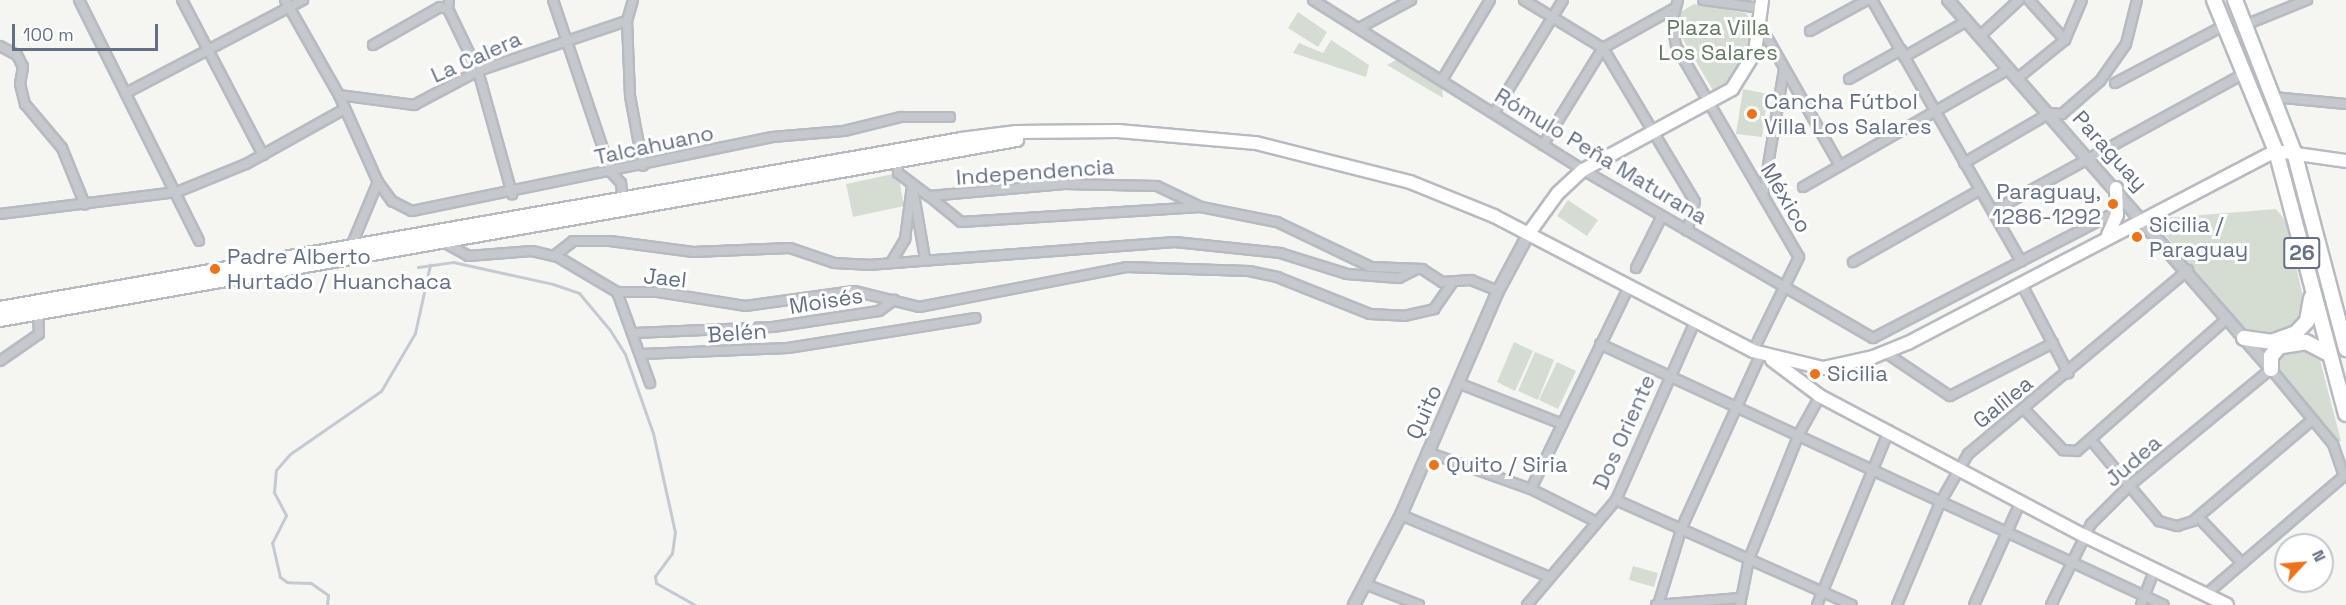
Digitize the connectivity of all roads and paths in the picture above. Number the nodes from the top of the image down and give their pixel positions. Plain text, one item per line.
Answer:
1 (79, 0) edge
2 (182, 0) edge
3 (303, 0) edge
4 (553, 0) edge
5 (633, 0) edge
6 (1313, 0) edge
7 (1411, 0) edge
8 (1490, 0) edge
9 (1524, 0) edge
10 (1563, 0) edge
11 (1703, 0) edge
12 (1867, 0) edge
13 (1872, 0) edge
14 (1948, 0) edge
15 (2019, 0) edge
16 (2029, 0) edge
17 (2082, 0) edge
18 (2137, 0) edge
19 (2214, 0) edge
20 (2235, 0) edge
21 (2307, 0) edge
22 (287, 3) edge
23 (1677, 4) edge
24 (1762, 4) edge
25 (449, 5) edge
26 (1550, 16) junction
27 (627, 21) junction
28 (1967, 21) junction
29 (1760, 25) junction
30 (2225, 25) junction
31 (2245, 25) junction
32 (1361, 27) junction
33 (1810, 31) dead end
34 (1980, 36) junction
35 (567, 38) junction
36 (2065, 40) junction
37 (373, 45) dead end
38 (0, 46) edge
39 (1603, 48) junction
40 (209, 50) junction
41 (1902, 53) junction
42 (1784, 69) junction
43 (2009, 69) junction
44 (478, 71) junction
45 (2245, 73) junction
46 (2018, 78) junction
47 (1849, 79) dead end
48 (1442, 80) junction
49 (2115, 82) dead end
50 (126, 93) junction
51 (339, 95) junction
52 (2273, 97) junction
53 (2346, 104) edge
54 (1710, 106) junction
55 (345, 108) junction
56 (1934, 112) junction
57 (1494, 113) junction
58 (2049, 113) junction
59 (950, 117) dead end
60 (1054, 133) junction
61 (1656, 133) junction
62 (1544, 145) junction
63 (2276, 151) junction
64 (2294, 152) junction
65 (263, 155) junction
66 (2088, 156) junction
67 (898, 159) junction
68 (2346, 161) edge
69 (1964, 163) junction
70 (643, 166) junction
71 (1839, 166) junction
72 (627, 170) junction
73 (1583, 170) junction
74 (611, 172) junction
75 (775, 176) junction
76 (378, 182) junction
77 (621, 183) junction
78 (912, 186) junction
79 (1803, 187) dead end
80 (2116, 188) junction
81 (1980, 190) junction
82 (177, 192) junction
83 (512, 194) junction
84 (1763, 195) junction
85 (929, 196) junction
86 (623, 203) junction
87 (85, 205) junction
88 (1201, 207) junction
89 (1993, 211) junction
90 (2118, 212) junction
91 (0, 214) edge
92 (1662, 216) junction
93 (2143, 217) junction
94 (1687, 231) junction
95 (1529, 233) junction
96 (2108, 236) junction
97 (198, 241) dead end
98 (445, 243) junction
99 (350, 254) junction
100 (554, 256) junction
101 (925, 259) junction
102 (892, 261) junction
103 (2021, 261) junction
104 (1853, 262) dead end
105 (1636, 268) dead end
106 (1417, 269) junction
107 (2188, 270) junction
108 (1452, 283) junction
109 (2021, 283) junction
110 (1629, 286) junction
111 (1785, 288) junction
112 (2312, 290) junction
113 (1498, 291) junction
114 (617, 292) junction
115 (894, 300) junction
116 (0, 308) edge
117 (38, 313) junction
118 (976, 318) dead end
119 (2228, 318) junction
120 (0, 320) edge
121 (1695, 322) junction
122 (2343, 326) edge
123 (635, 333) junction
124 (2053, 343) junction
125 (2249, 343) junction
126 (1600, 345) junction
127 (2279, 347) junction
128 (2346, 349) edge
129 (1886, 353) junction
130 (642, 354) junction
131 (1761, 354) junction
132 (2330, 355) junction
133 (0, 361) edge
134 (2271, 369) junction
135 (2068, 373) junction
136 (1670, 374) junction
137 (650, 383) dead end
138 (1458, 383) junction
139 (1820, 396) junction
140 (1736, 405) junction
141 (2024, 409) junction
142 (2346, 414) edge
143 (2312, 420) junction
144 (1562, 424) junction
145 (1889, 430) junction
146 (1800, 434) junction
147 (2091, 440) junction
148 (1428, 452) junction
149 (1871, 468) junction
150 (1959, 468) junction
151 (2129, 486) junction
152 (1531, 489) junction
153 (1616, 500) junction
154 (1941, 501) junction
155 (2021, 501) junction
156 (1401, 515) junction
157 (2198, 517) junction
158 (1595, 521) junction
159 (1682, 527) junction
160 (2007, 532) junction
161 (2083, 535) junction
162 (1749, 559) junction
163 (2071, 561) junction
164 (2242, 563) junction
165 (2154, 571) junction
166 (1549, 577) junction
167 (1365, 584) junction
168 (1820, 591) junction
169 (2205, 595) junction
170 (1740, 601) edge
171 (2143, 601) edge
172 (1354, 605) edge
173 (1419, 605) edge
174 (1527, 605) edge
175 (1657, 605) edge
176 (1817, 605) edge
177 (1852, 605) edge
178 (1897, 605) edge
179 (1974, 605) edge
180 (2051, 605) edge
181 (2164, 605) edge
182 (2227, 605) edge

1 - 50 street
2 - 40 street
3 - 22 street
4 - 35 street
5 - 27 street
6 - 32 street, Rómulo Peña Maturana
7 - 32 street
8 - 48 street
9 - 26 street
10 - 26 street
11 - 24 street
12 - 33 street
13 - 41 street
14 - 28 street, Paraguay
15 - 34 street
16 - 36 street
17 - 36 street
18 - 58 street
19 - 30 highway, 26
20 - 31 highway, 26
21 - 31 street
22 - 40 street
22 - 51 street, Talcahuano
23 - 39 street
23 - 54 street, México
24 - 29 main road
25 - 37 street
25 - 44 street
26 - 39 street
26 - 57 street
27 - 35 street, La Calera
27 - 70 street
28 - 34 street, Paraguay
28 - 41 street
29 - 42 street
29 - 54 main road
30 - 45 highway, 26
30 - 49 street
31 - 52 highway, 26
32 - 48 street, Rómulo Peña Maturana
34 - 43 street, Paraguay
35 - 44 street, La Calera
35 - 74 street
36 - 46 street
38 - 87 street
39 - 61 street
39 - 62 street
40 - 50 street
40 - 65 street
41 - 47 street
41 - 56 street
42 - 71 street
42 - 84 street
43 - 46 street, Paraguay
43 - 56 street
44 - 51 street, La Calera
44 - 83 street
45 - 63 highway, 26
45 - 66 street
46 - 58 street, Paraguay
48 - 57 street, Rómulo Peña Maturana
50 - 82 street
51 - 55 street, Talcahuano
52 - 53 street
52 - 64 highway, 26
54 - 61 main road
54 - 84 street, México
55 - 65 street
55 - 76 street, Talcahuano
56 - 69 street
56 - 71 street
57 - 62 street, Rómulo Peña Maturana
58 - 66 street, Paraguay
58 - 69 street
59 - 70 street, Talcahuano
60 - 67 main road
60 - 75 main road
60 - 95 main road
61 - 73 main road
61 - 94 street
62 - 73 street, Rómulo Peña Maturana
63 - 64 main road
63 - 93 main road
63 - 112 highway, 26
64 - 68 main road
64 - 122 highway, 26
65 - 82 street
66 - 80 street, Paraguay
66 - 89 street
67 - 75 main road
67 - 78 street, Independencia
69 - 81 street
70 - 72 street, Talcahuano
71 - 79 street
72 - 74 street, Talcahuano
72 - 77 street
73 - 92 street, Rómulo Peña Maturana
73 - 95 main road
74 - 77 street
74 - 83 street, Talcahuano
75 - 86 main road
76 - 83 street, Talcahuano
76 - 99 street
77 - 86 street
78 - 85 street, Independencia
78 - 101 street
78 - 102 street
80 - 90 main road
80 - 93 street, Paraguay
81 - 89 street
81 - 104 street
82 - 87 street
82 - 97 street
84 - 111 street, México
85 - 88 street, Independencia
85 - 88 street
86 - 98 main road
86 - 99 main road
87 - 91 street
88 - 106 street, Independencia
89 - 103 street
90 - 96 main road
90 - 103 street
92 - 94 street, Rómulo Peña Maturana
92 - 105 street
93 - 96 main road
93 - 107 street, Paraguay
94 - 111 street, Rómulo Peña Maturana
95 - 110 main road
95 - 113 street, Quito
96 - 109 main road
98 - 99 main road
98 - 100 street, Jael
99 - 116 main road
99 - 117 main road
100 - 102 street
100 - 114 street, Jael
101 - 102 street
101 - 106 street
103 - 111 street, Rómulo Peña Maturana
106 - 108 street, Independencia
107 - 119 street, Paraguay
107 - 135 street, Galilea
108 - 113 street, Independencia
108 - 115 street, Moisés
109 - 124 street
109 - 129 main road
110 - 121 main road
110 - 126 street
111 - 131 street, México
112 - 125 highway
112 - 132 highway, 26
113 - 138 street, Quito
114 - 115 street, Jael
114 - 123 street
115 - 123 street, Moisés
117 - 120 main road
117 - 133 street
118 - 130 street, Belén
119 - 125 street, Paraguay
119 - 147 street
121 - 131 main road
121 - 136 street, Dos Oriente
122 - 128 highway, 26
123 - 130 street
124 - 129 street
124 - 135 street
125 - 127 highway
125 - 134 street, Paraguay
126 - 136 street
126 - 144 street
127 - 132 highway
127 - 134 highway
129 - 131 main road
130 - 137 street
131 - 139 main road
131 - 140 street, México
132 - 142 highway, 26
134 - 143 street, Paraguay
134 - 151 street, Judea
135 - 141 street, Galilea
136 - 140 street
136 - 153 street, Dos Oriente
138 - 144 street
138 - 148 street, Quito
139 - 145 main road
139 - 146 street
140 - 146 street
140 - 159 street, México
141 - 147 street
141 - 150 street, Galilea
143 - 157 street
143 - 164 street, Paraguay
144 - 152 street
145 - 149 street
145 - 150 main road
146 - 149 street
146 - 162 street
147 - 151 street
148 - 152 street
148 - 156 street, Quito
149 - 154 street
149 - 168 street
150 - 154 street, Galilea
150 - 155 main road
151 - 157 street
151 - 161 street, Judea
152 - 158 street
153 - 158 street, Dos Oriente
153 - 159 street
154 - 160 street
154 - 178 street, Galilea
155 - 160 street
155 - 161 main road
156 - 166 street
156 - 167 street, Quito
157 - 164 street
158 - 166 street, Dos Oriente
159 - 162 street
159 - 175 street, México
160 - 163 street
160 - 179 street
161 - 163 street, Judea
161 - 165 main road
162 - 168 street
162 - 170 street
163 - 171 street
163 - 180 street, Judea
164 - 169 street
165 - 169 main road
165 - 171 street
166 - 174 street, Dos Oriente
167 - 172 street, Quito
167 - 173 street
168 - 176 street
168 - 177 street
169 - 182 main road
170 - 175 street
171 - 181 street

